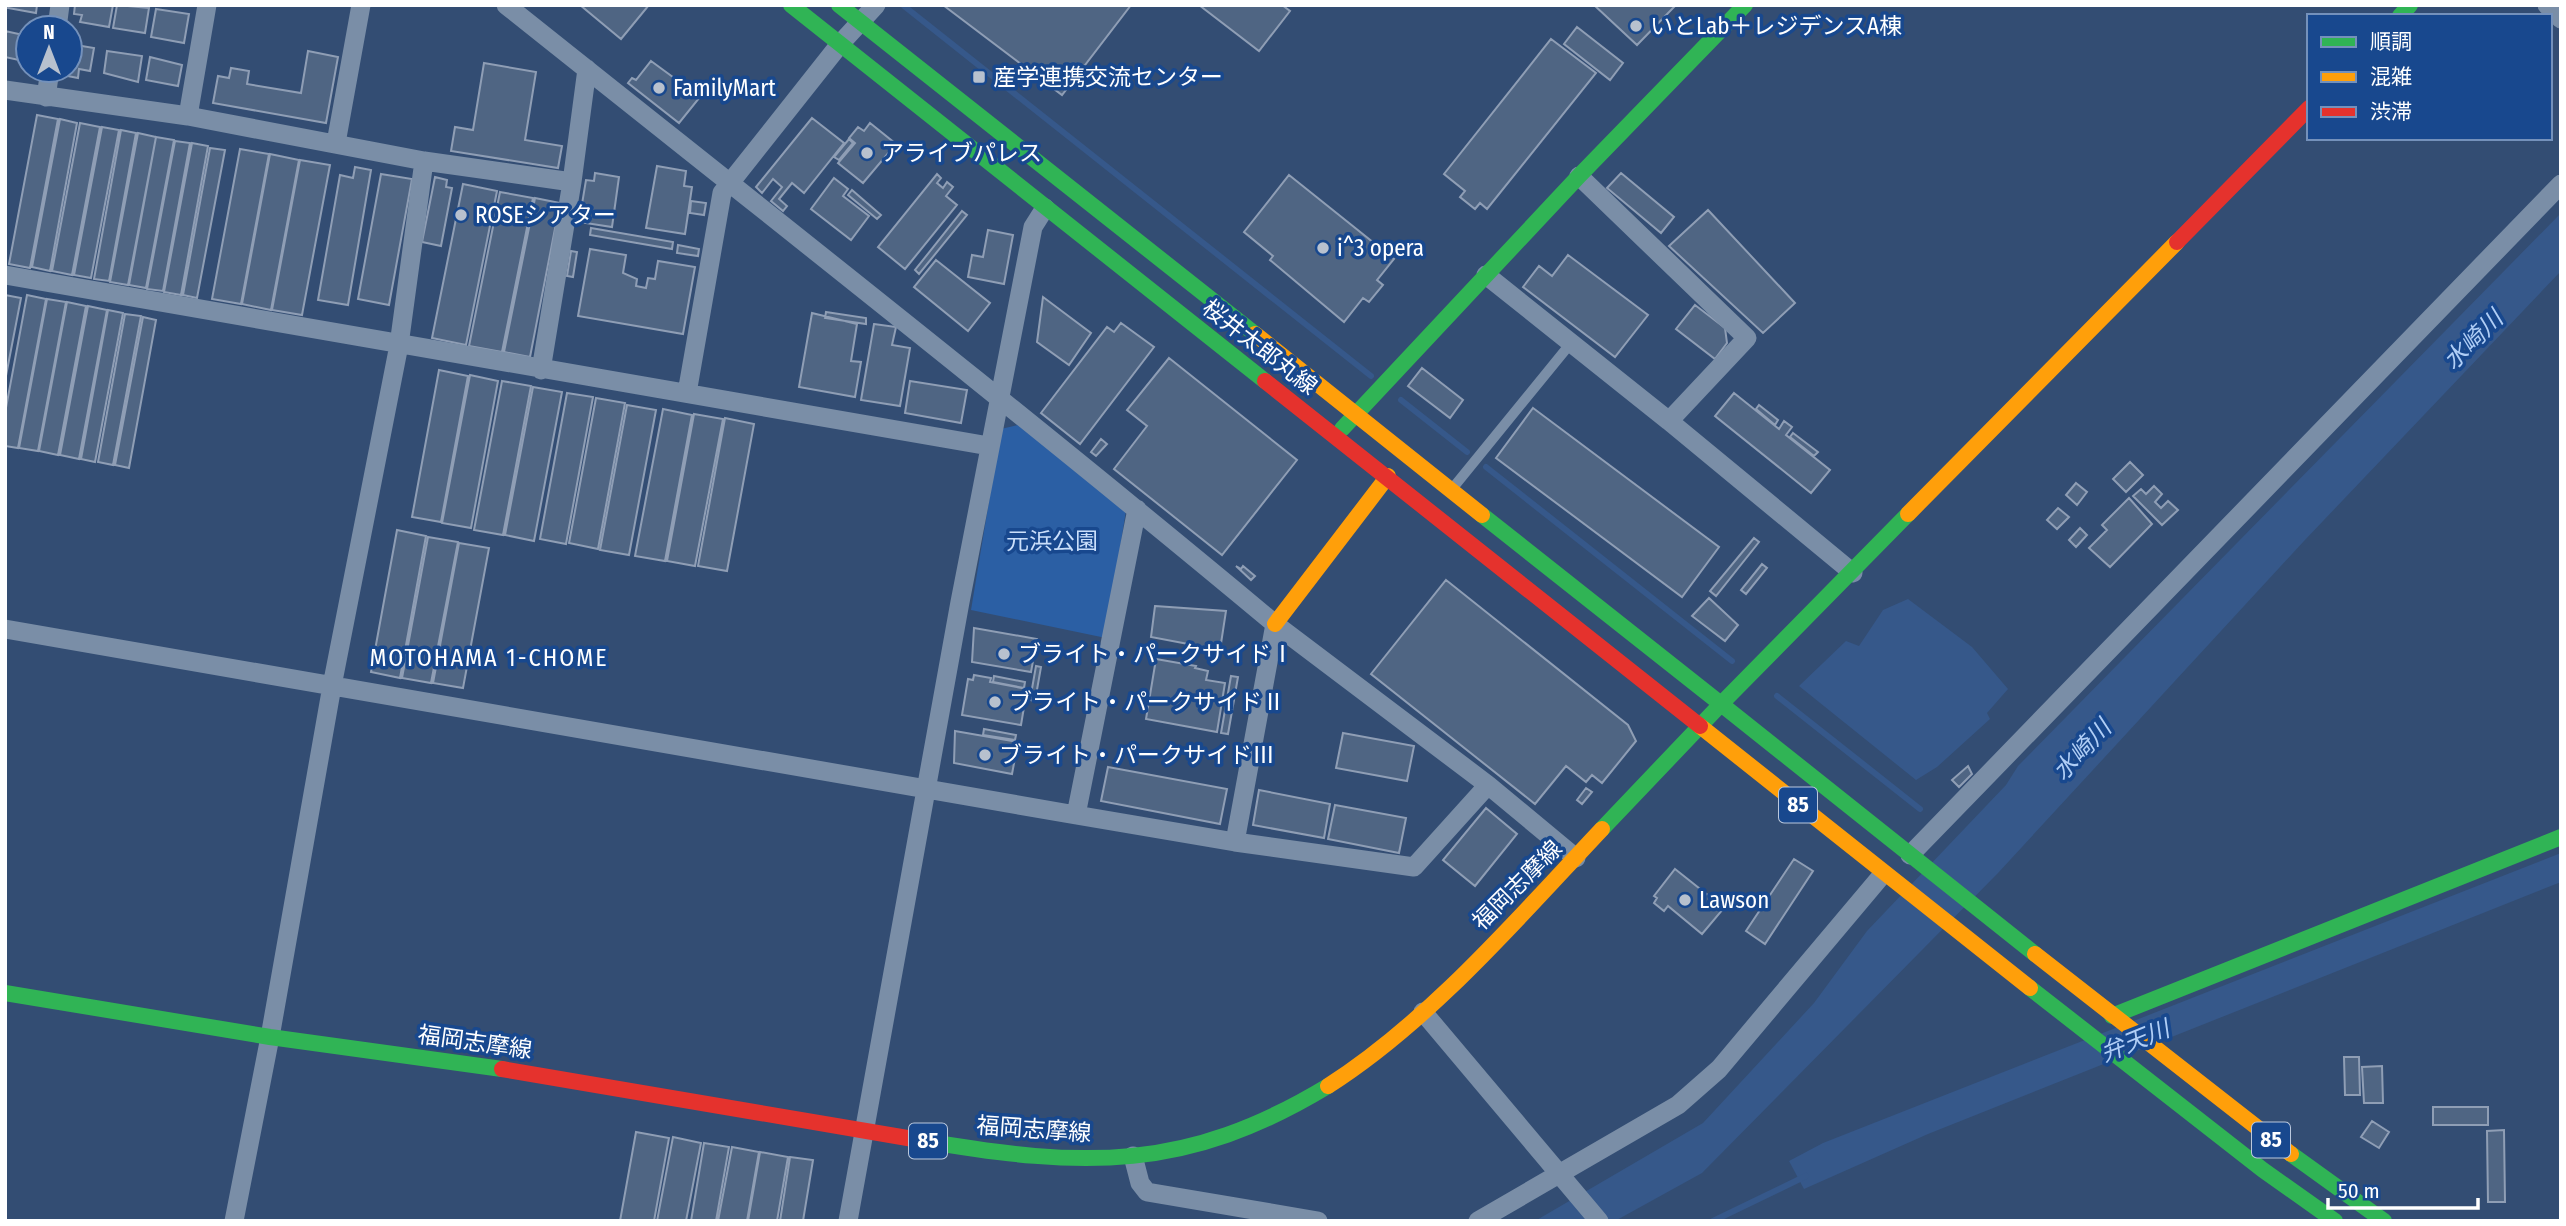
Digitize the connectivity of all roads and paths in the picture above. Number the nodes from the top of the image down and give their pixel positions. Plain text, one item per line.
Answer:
1 (207, 5) edge
2 (361, 5) edge
3 (506, 5) edge
4 (791, 5) edge
5 (839, 5) edge
6 (876, 5) edge
7 (1745, 5) edge
8 (2547, 5) edge
9 (2561, 19) edge
10 (860, 23) junction
11 (840, 44) junction
12 (587, 69) junction
13 (48, 84) edge
14 (5, 90) edge
15 (46, 97) junction
16 (2307, 110) edge
17 (188, 116) junction
18 (336, 143) junction
19 (424, 161) junction
20 (1579, 176) junction
21 (729, 182) junction
22 (572, 183) junction
23 (2561, 184) edge
24 (1045, 208) junction
25 (5, 275) edge
26 (1486, 275) junction
27 (1572, 343) junction
28 (399, 345) junction
29 (541, 370) junction
30 (687, 393) junction
31 (999, 397) junction
32 (1354, 415) junction
33 (1669, 421) junction
34 (1336, 435) junction
35 (989, 446) junction
36 (1388, 476) junction
37 (1450, 492) junction
38 (1137, 509) junction
39 (1853, 573) junction
40 (1275, 624) junction
41 (5, 629) edge
42 (332, 686) junction
43 (1721, 705) junction
44 (1700, 726) junction
45 (1488, 785) junction
46 (928, 792) junction
47 (1076, 815) junction
48 (2561, 837) edge
49 (1235, 842) junction
50 (1913, 857) junction
51 (1576, 858) junction
52 (1890, 879) junction
53 (5, 993) edge
54 (1423, 1012) junction
55 (2115, 1018) junction
56 (270, 1037) junction
57 (865, 1129) junction
58 (1133, 1156) junction
59 (1558, 1174) junction
60 (234, 1221) edge
61 (848, 1221) edge
62 (1318, 1221) edge
63 (1478, 1221) edge
64 (1599, 1221) edge
65 (2335, 1221) edge
66 (2384, 1221) edge

1 - 17 street
2 - 18 street
3 - 12 street
4 - 11 main road, 桜井太郎丸線
5 - 10 main road, 桜井太郎丸線
6 - 10 street
7 - 20 main road
8 - 9 street
10 - 11 street
10 - 32 main road, 桜井太郎丸線
11 - 21 street
11 - 24 main road, 桜井太郎丸線
12 - 21 street
12 - 22 street
13 - 15 street
14 - 15 street
15 - 17 street
16 - 39 main road, 福岡志摩線
17 - 18 street
18 - 19 street
19 - 22 street
19 - 28 street
20 - 26 main road
20 - 33 street
21 - 30 street
21 - 31 street
22 - 29 street
23 - 50 street
24 - 31 street
24 - 34 main road, 桜井太郎丸線
25 - 28 street
26 - 27 street
26 - 32 main road
27 - 33 street
27 - 37 lane
28 - 29 street
28 - 42 street
29 - 30 street
30 - 35 street
31 - 35 street
31 - 38 street
32 - 34 main road
32 - 37 main road, 桜井太郎丸線
33 - 39 street
34 - 36 main road, 桜井太郎丸線
35 - 46 street
36 - 40 main road
36 - 44 main road, 桜井太郎丸線
37 - 43 main road, 桜井太郎丸線
38 - 40 street
38 - 47 street
39 - 43 main road, 福岡志摩線
40 - 45 street
40 - 49 street
41 - 42 street
42 - 46 street
42 - 56 street
43 - 44 main road, 福岡志摩線 / 85
43 - 50 main road, 85
44 - 51 main road, 福岡志摩線 / 85
44 - 52 main road, 85
45 - 49 street
45 - 51 street
46 - 47 street
46 - 57 street
47 - 49 street
48 - 55 main road
50 - 55 main road, 85
51 - 54 main road, 福岡志摩線 / 85
52 - 59 street
52 - 65 main road, 85
53 - 56 main road, 福岡志摩線 / 85
54 - 58 main road, 福岡志摩線 / 85
54 - 59 street
55 - 66 main road, 85
56 - 57 main road, 福岡志摩線 / 85
56 - 60 street
57 - 58 main road, 福岡志摩線 / 85
57 - 61 street
58 - 62 street
59 - 63 street
59 - 64 street

